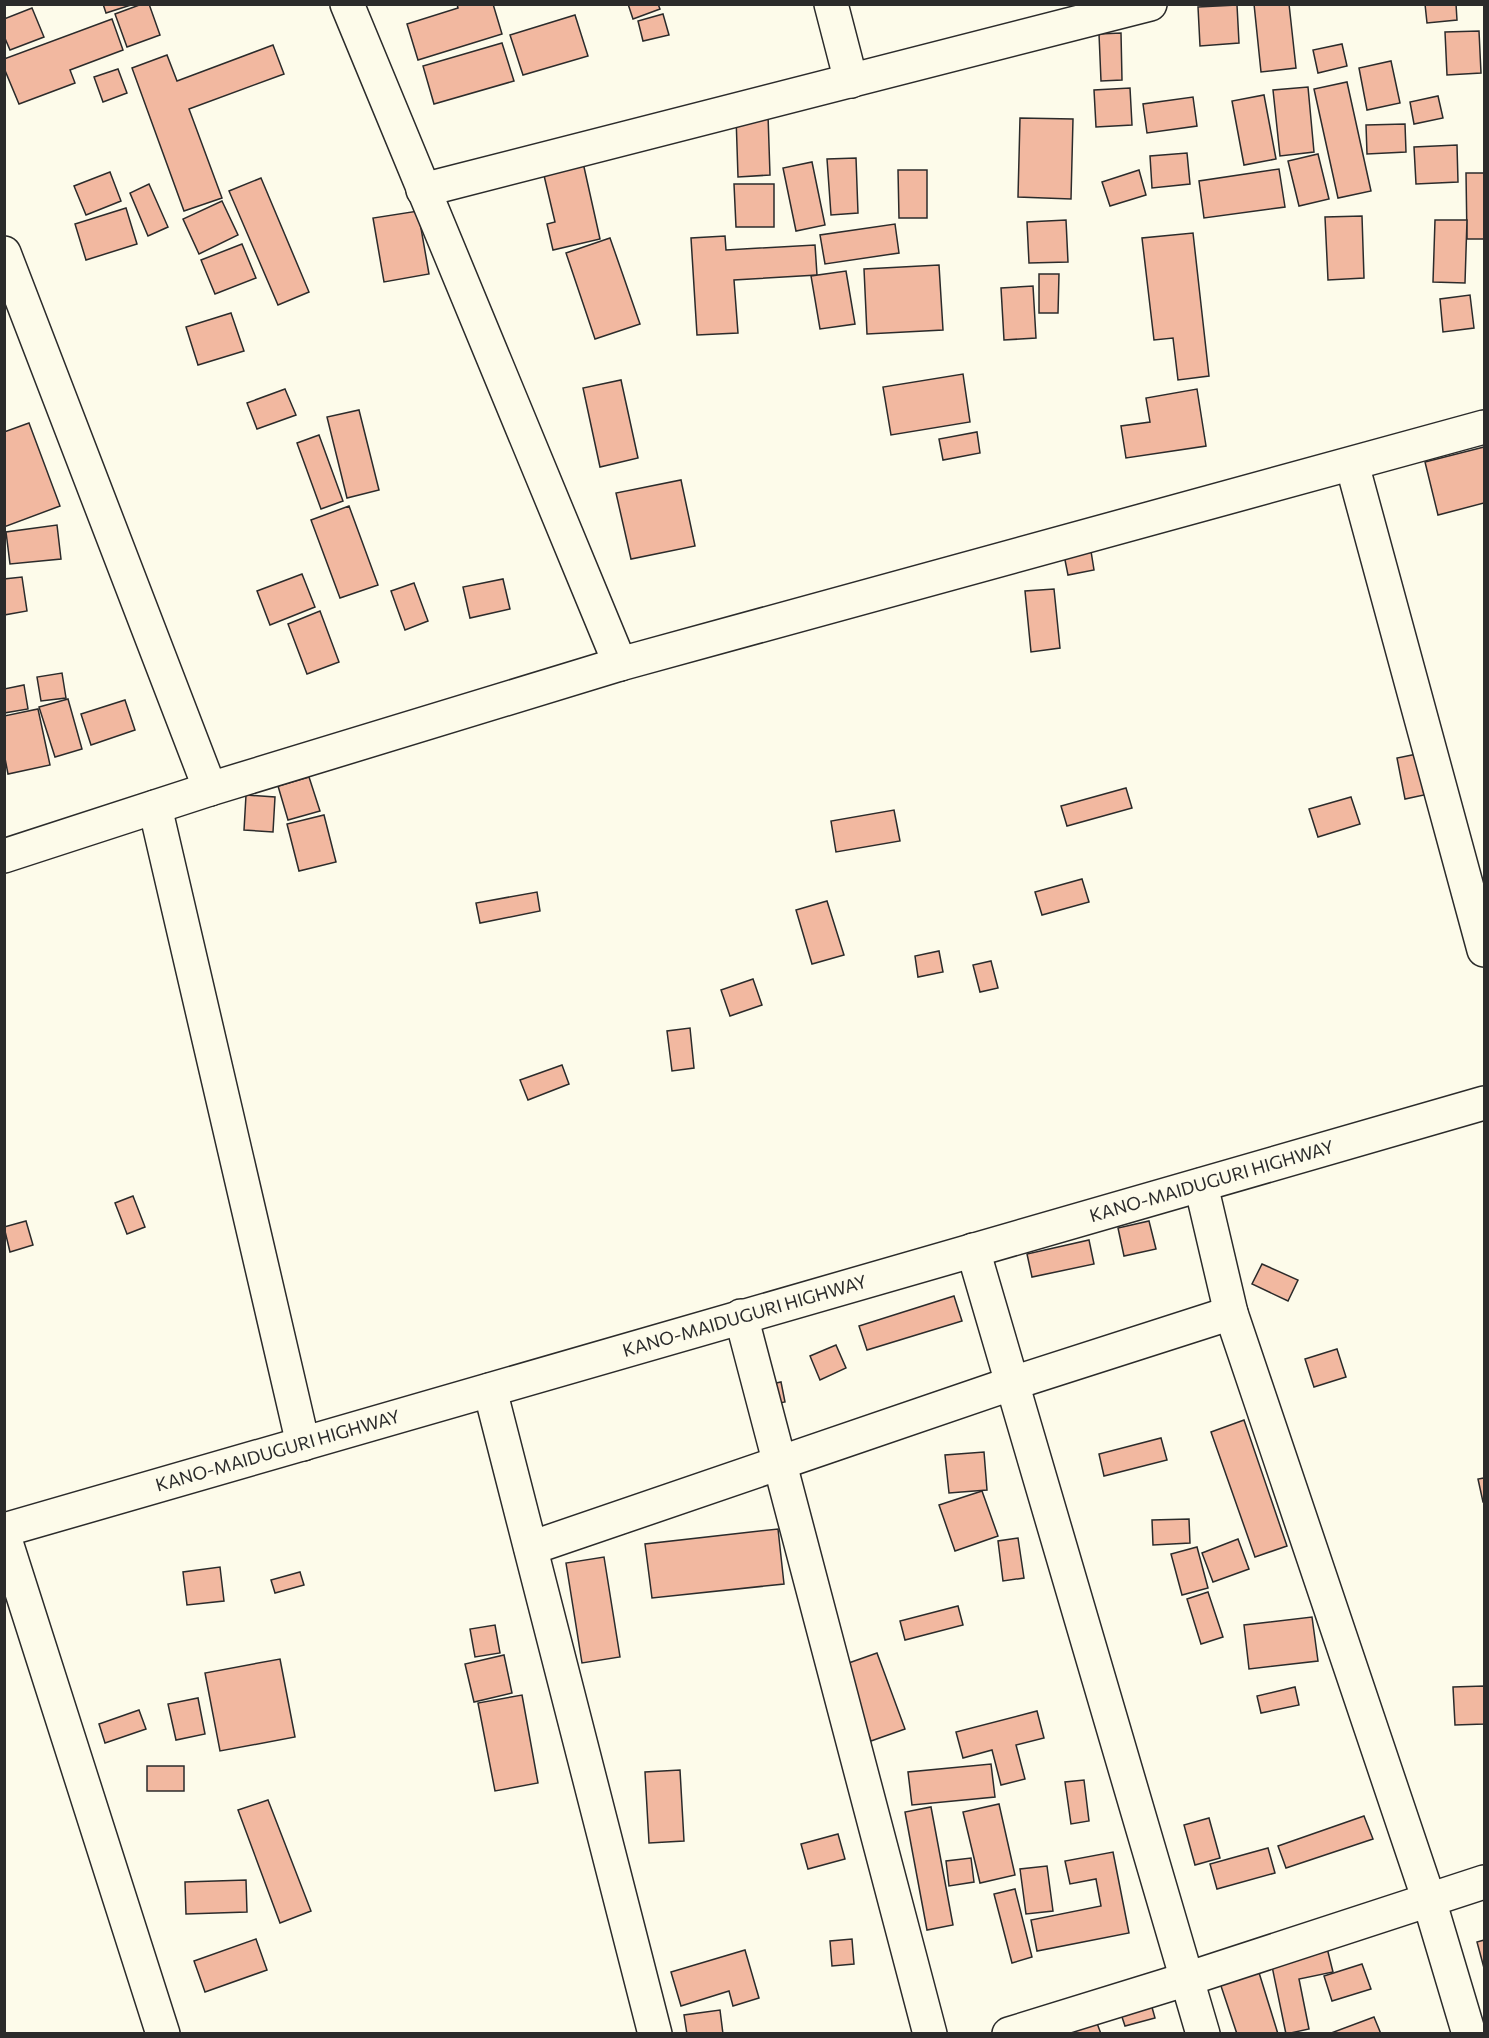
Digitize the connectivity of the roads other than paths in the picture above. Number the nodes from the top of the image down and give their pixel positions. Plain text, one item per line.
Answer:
1 (347, 4) edge
2 (831, 4) edge
3 (1150, 4) edge
4 (851, 81) junction
5 (423, 190) junction
6 (4, 253) edge
7 (1485, 427) edge
8 (1352, 464) junction
9 (620, 664) junction
10 (210, 789) junction
11 (155, 807) junction
12 (4, 856) edge
13 (1485, 951) edge
14 (1485, 1103) edge
15 (1200, 1185) junction
16 (974, 1250) junction
17 (1231, 1312) junction
18 (741, 1316) junction
19 (1013, 1383) junction
20 (490, 1390) junction
21 (303, 1444) junction
22 (779, 1464) junction
23 (4, 1530) edge
24 (4, 1536) edge
25 (531, 1548) junction
26 (1485, 1882) edge
27 (1430, 1900) junction
28 (1187, 1979) junction
29 (163, 2034) edge
30 (655, 2034) edge
31 (930, 2034) edge
32 (1009, 2034) edge
33 (1203, 2034) edge
34 (1468, 2034) edge

1 - 5 main road
2 - 4 main road
3 - 4 main road
4 - 5 main road
5 - 9 main road
6 - 10 main road
7 - 8 main road
8 - 9 main road
8 - 13 main road
9 - 10 main road
10 - 11 main road
11 - 12 main road
11 - 21 main road
14 - 15 main road, KANO-MAIDUGURI HIGHWAY
15 - 16 main road, KANO-MAIDUGURI HIGHWAY
15 - 17 main road
16 - 18 main road, KANO-MAIDUGURI HIGHWAY
16 - 19 main road
17 - 19 main road
17 - 27 main road
18 - 20 main road, KANO-MAIDUGURI HIGHWAY
18 - 22 main road
19 - 22 main road
19 - 28 main road
20 - 21 main road, KANO-MAIDUGURI HIGHWAY
20 - 25 main road
21 - 23 main road, KANO-MAIDUGURI HIGHWAY
22 - 25 main road
22 - 31 main road
24 - 29 main road
25 - 30 main road
26 - 27 main road
27 - 28 main road
27 - 34 main road
28 - 32 main road
28 - 33 main road

